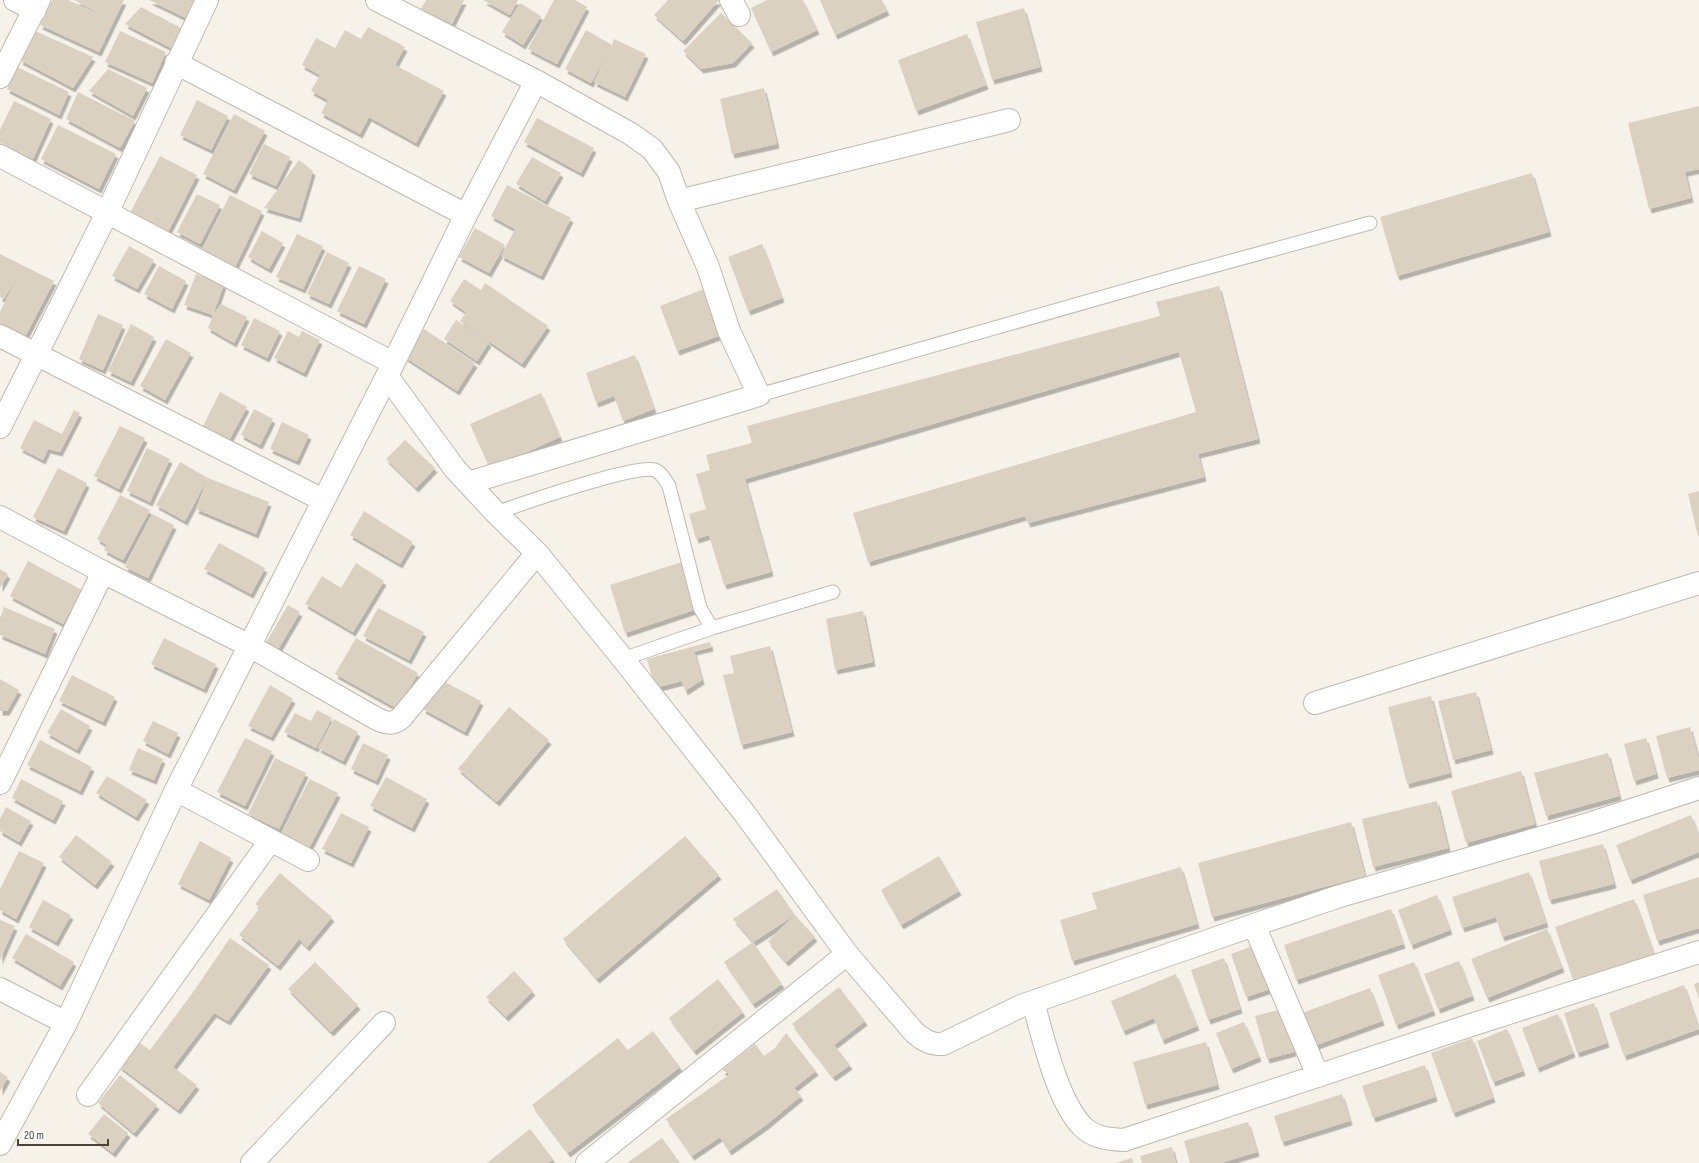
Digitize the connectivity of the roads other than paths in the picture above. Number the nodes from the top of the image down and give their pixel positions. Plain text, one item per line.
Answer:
1 (15, 0) edge
2 (207, 0) edge
3 (376, 0) edge
4 (37, 5) edge
5 (176, 63) junction
6 (0, 77) edge
7 (536, 81) junction
8 (1009, 120) dead end
9 (0, 156) edge
10 (679, 201) junction
11 (107, 214) junction
12 (466, 216) junction
13 (1370, 223) dead end
14 (0, 336) edge
15 (37, 354) junction
16 (390, 369) junction
17 (759, 395) junction
18 (0, 427) edge
19 (468, 483) junction
20 (323, 500) junction
21 (496, 513) junction
22 (0, 517) edge
23 (537, 553) junction
24 (103, 572) junction
25 (1699, 583) edge
26 (833, 592) dead end
27 (712, 628) junction
28 (248, 646) junction
29 (623, 659) junction
30 (1316, 703) dead end
31 (0, 783) edge
32 (1699, 788) edge
33 (176, 790) junction
34 (270, 841) junction
35 (308, 860) dead end
36 (1254, 925) junction
37 (1699, 952) edge
38 (847, 954) junction
39 (0, 989) edge
40 (1033, 1002) junction
41 (66, 1023) junction
42 (384, 1023) dead end
43 (1318, 1076) junction
44 (88, 1095) dead end
45 (0, 1144) edge
46 (252, 1163) edge
47 (587, 1163) edge

1 - 4 street
2 - 5 street
3 - 7 street
4 - 6 street
5 - 11 street
5 - 12 street
7 - 10 street
7 - 12 street
8 - 10 street
9 - 11 street
10 - 17 street
11 - 15 street
11 - 16 street
12 - 16 street
13 - 17 lane
14 - 15 street
15 - 18 street
15 - 20 street
16 - 19 street
16 - 20 street
17 - 19 street
19 - 21 street
20 - 28 street
21 - 23 street
21 - 27 lane
22 - 24 street
23 - 28 street
23 - 29 street
24 - 28 street
24 - 31 street
25 - 30 street
26 - 27 lane
27 - 29 lane
28 - 33 street
29 - 38 street
32 - 36 street
33 - 34 street
33 - 41 street
34 - 35 street
34 - 44 street
36 - 40 street
36 - 43 street
37 - 43 street
38 - 40 street
38 - 47 street
39 - 41 street
40 - 43 street
41 - 45 street
42 - 46 street

